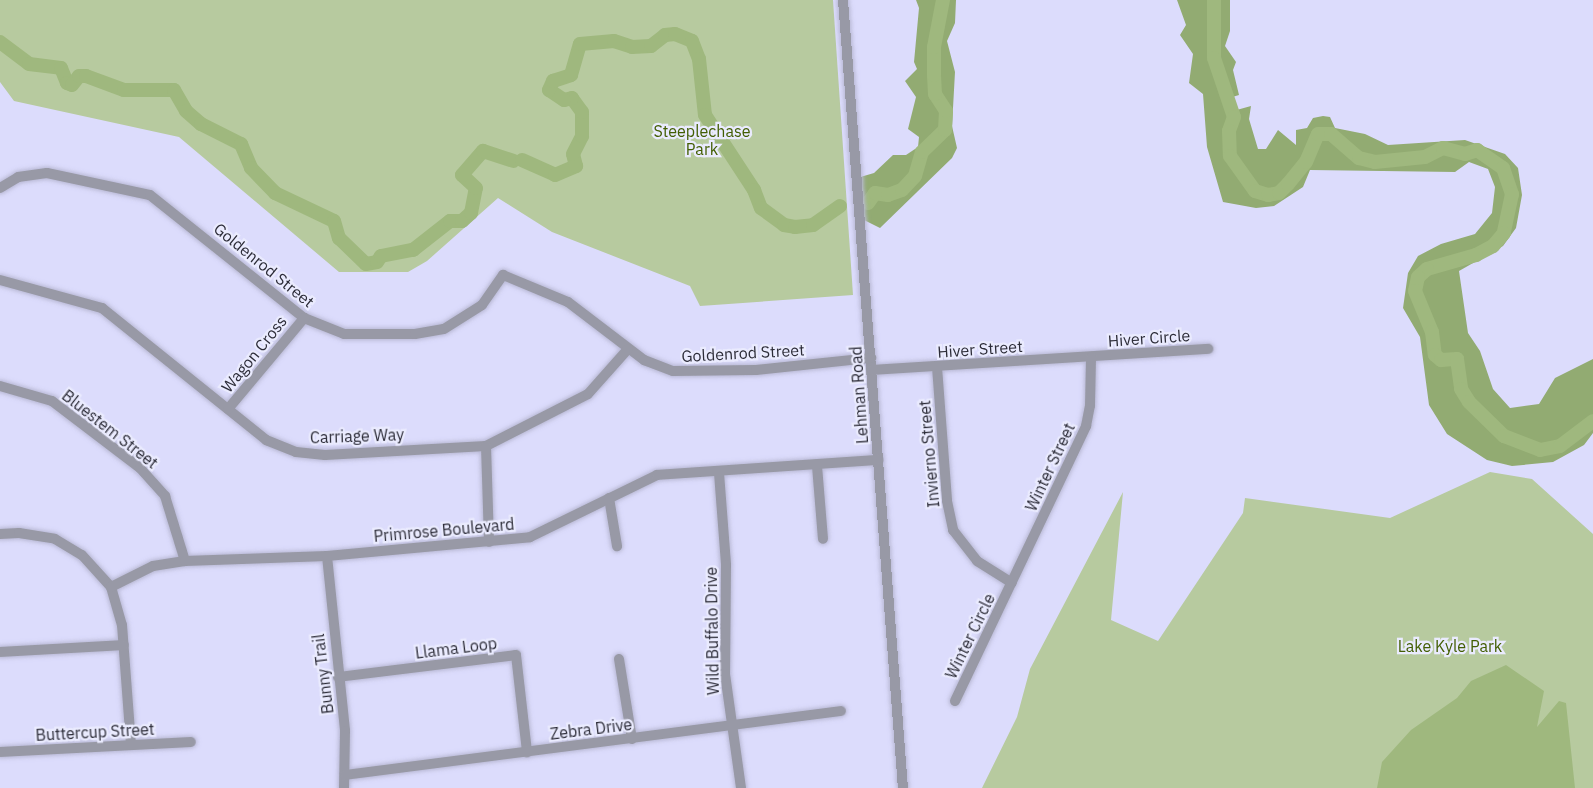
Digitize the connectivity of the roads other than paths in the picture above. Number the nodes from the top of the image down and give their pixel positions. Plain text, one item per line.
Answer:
1 (843, 0) edge
2 (0, 188) edge
3 (0, 279) edge
4 (304, 318) junction
5 (628, 349) junction
6 (1208, 349) dead end
7 (1091, 357) junction
8 (871, 358) junction
9 (937, 367) junction
10 (872, 370) junction
11 (0, 386) edge
12 (228, 410) junction
13 (486, 446) junction
14 (878, 460) junction
15 (817, 466) junction
16 (719, 472) junction
17 (609, 498) junction
18 (0, 534) edge
19 (823, 539) dead end
20 (489, 542) junction
21 (617, 546) dead end
22 (327, 555) junction
23 (186, 561) junction
24 (1012, 584) junction
25 (111, 587) junction
26 (124, 645) junction
27 (0, 652) edge
28 (620, 659) dead end
29 (339, 677) junction
30 (955, 701) dead end
31 (841, 711) dead end
32 (732, 726) junction
33 (632, 739) junction
34 (191, 742) dead end
35 (131, 744) junction
36 (0, 752) edge
37 (527, 752) junction
38 (345, 775) junction
39 (344, 788) edge
40 (741, 788) edge
41 (903, 788) edge

1 - 8 street, Lehman Road
2 - 4 street, Goldenrod Street
3 - 12 street, Carriage Way
4 - 5 street, Goldenrod Street
4 - 12 street, Wagon Cross
5 - 8 street, Goldenrod Street
5 - 13 street, Carriage Way
6 - 7 street, Hiver Circle
7 - 9 street, Hiver Street
7 - 24 street, Winter Street
8 - 10 street, Lehman Road
9 - 10 street, Hiver Street
9 - 24 street, Invierno Street
10 - 14 street, Lehman Road
11 - 23 street, Bluestem Street
12 - 13 street, Carriage Way
13 - 20 street
14 - 15 street, Primrose Boulevard
14 - 41 street, Lehman Road
15 - 16 street, Primrose Boulevard
15 - 19 street
16 - 17 street, Primrose Boulevard
16 - 32 street, Wild Buffalo Drive
17 - 20 street, Primrose Boulevard
17 - 21 street
18 - 25 street
20 - 22 street, Primrose Boulevard
22 - 23 street, Primrose Boulevard
22 - 29 street, Bunny Trail
23 - 25 street, Primrose Boulevard
24 - 30 street, Winter Circle
25 - 26 street
26 - 27 street
26 - 35 street
28 - 33 street
29 - 37 street, Llama Loop
29 - 38 street, Bunny Trail
31 - 32 street, Zebra Drive
32 - 33 street, Zebra Drive
32 - 40 street, Wild Buffalo Drive
33 - 37 street, Zebra Drive
34 - 35 street, Buttercup Street
35 - 36 street, Buttercup Street
37 - 38 street, Zebra Drive
38 - 39 street, Bunny Trail

